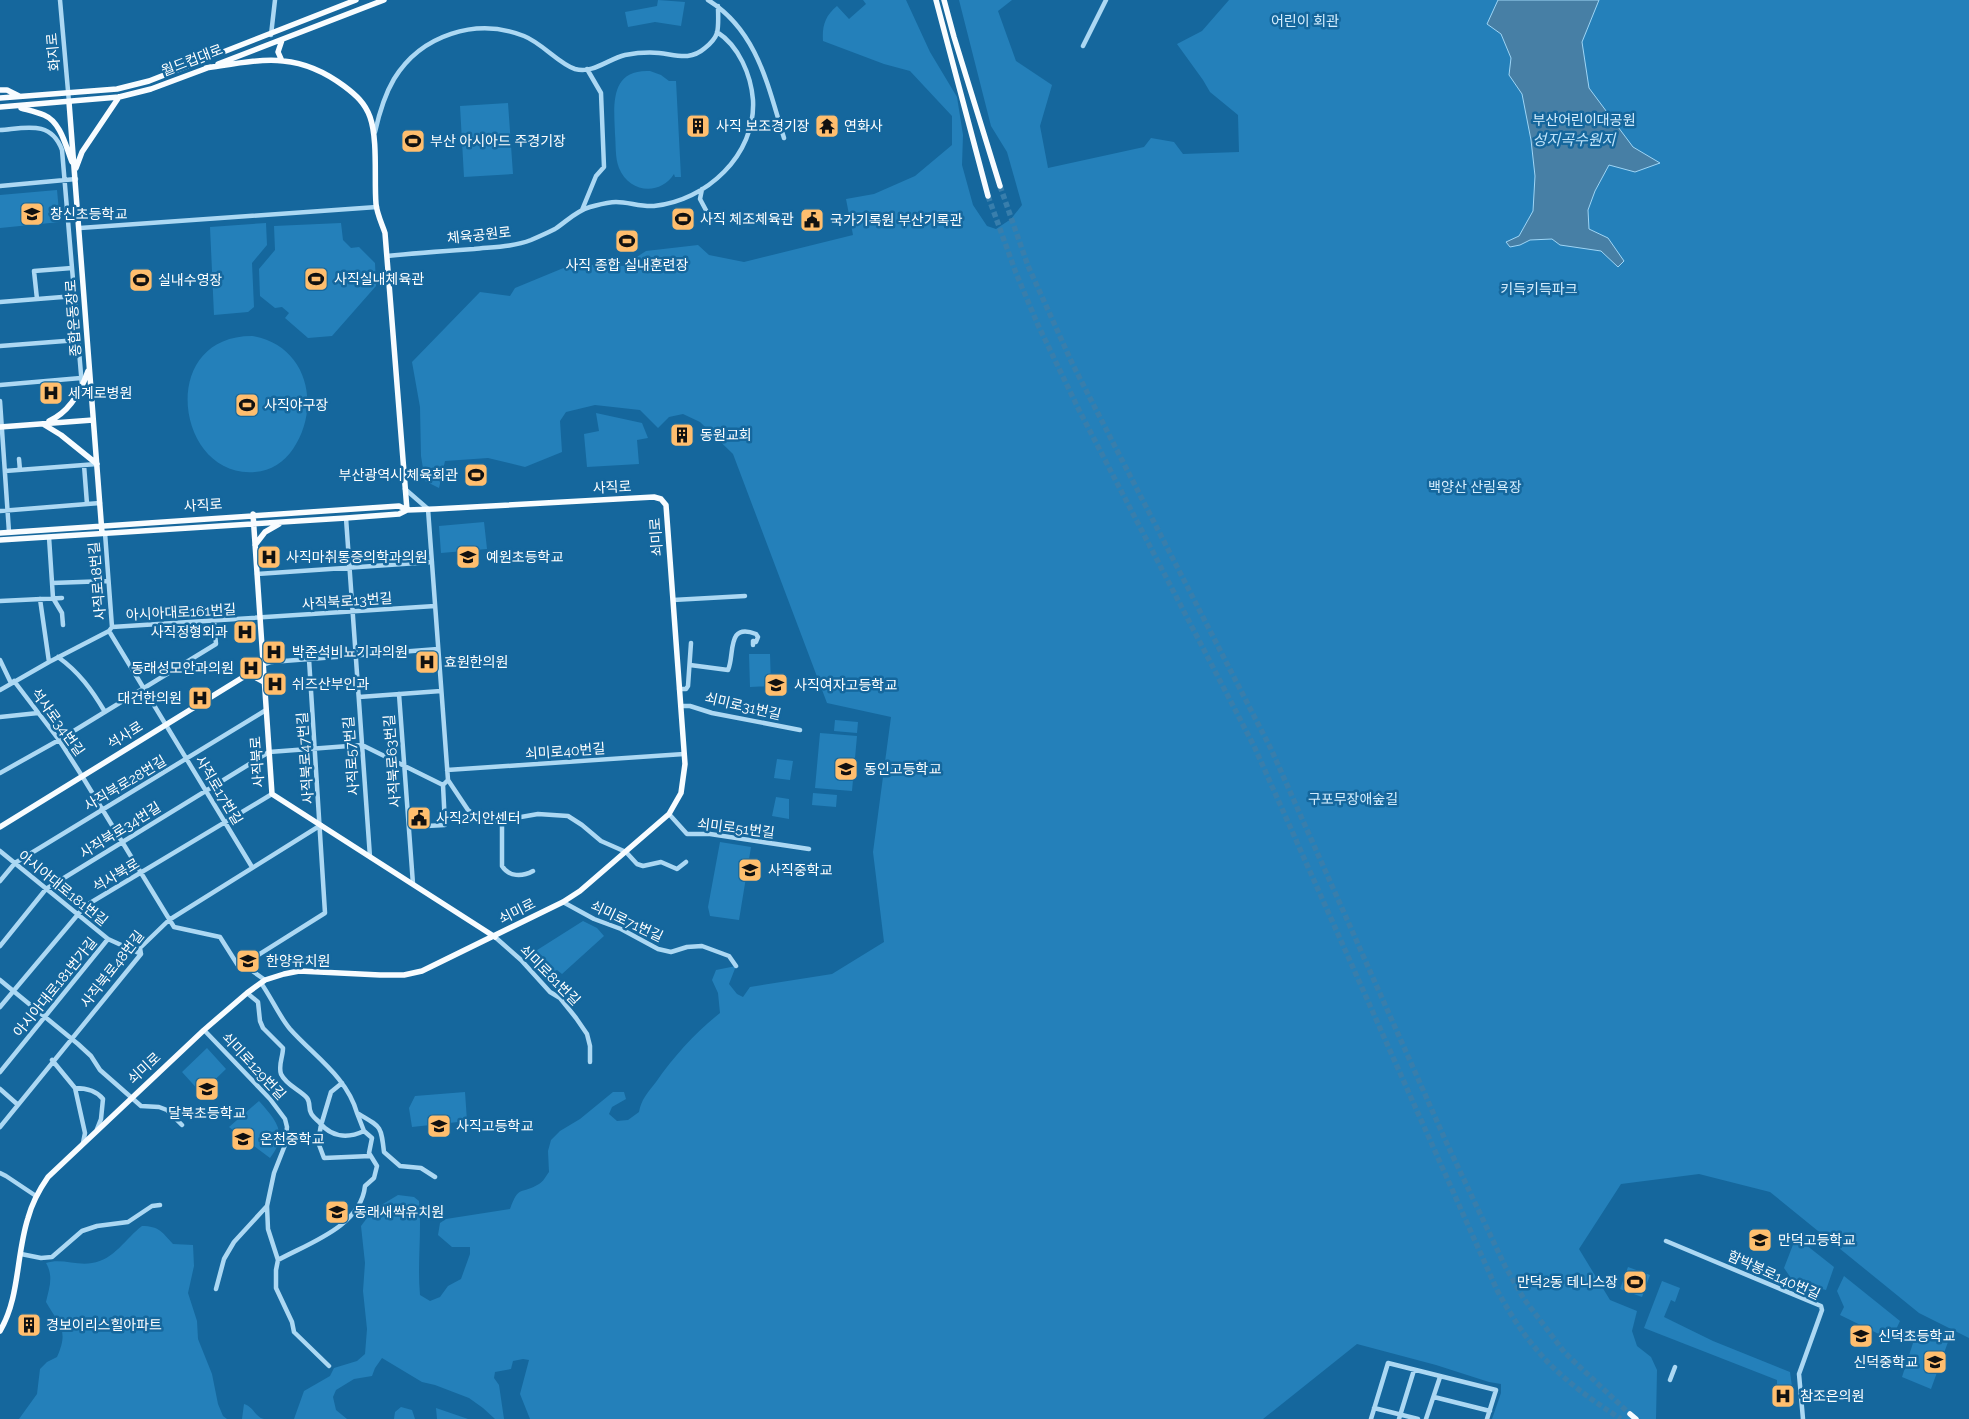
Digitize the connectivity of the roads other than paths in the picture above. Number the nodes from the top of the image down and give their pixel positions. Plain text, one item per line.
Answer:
1 (60, 0) edge
2 (275, 0) edge
3 (356, 0) edge
4 (384, 0) edge
5 (708, 0) edge
6 (936, 0) edge
7 (944, 0) edge
8 (1106, 0) edge
9 (718, 6) junction
10 (717, 32) junction
11 (271, 34) junction
12 (282, 40) junction
13 (1083, 46) dead end
14 (282, 61) junction
15 (206, 68) junction
16 (587, 69) junction
17 (0, 90) edge
18 (68, 93) junction
19 (21, 97) junction
20 (119, 97) junction
21 (0, 98) edge
22 (69, 102) junction
23 (16, 107) junction
24 (0, 108) edge
25 (0, 130) edge
26 (784, 138) dead end
27 (373, 142) junction
28 (75, 170) junction
29 (76, 179) junction
30 (65, 180) junction
31 (0, 186) edge
32 (1000, 186) tunnel mouth
33 (702, 189) junction
34 (988, 196) tunnel mouth
35 (376, 207) junction
36 (582, 210) junction
37 (708, 214) dead end
38 (80, 228) junction
39 (387, 256) junction
40 (72, 268) junction
41 (75, 296) junction
42 (37, 299) junction
43 (0, 302) edge
44 (78, 340) junction
45 (0, 346) edge
46 (89, 366) junction
47 (81, 378) junction
48 (0, 385) edge
49 (82, 388) junction
50 (0, 401) edge
51 (93, 420) junction
52 (42, 424) junction
53 (1, 427) edge
54 (20, 459) dead end
55 (97, 464) junction
56 (84, 465) junction
57 (20, 470) junction
58 (5, 471) junction
59 (405, 488) junction
60 (100, 503) junction
61 (87, 504) junction
62 (666, 506) joint
63 (428, 509) junction
64 (7, 510) junction
65 (407, 510) junction
66 (0, 511) edge
67 (253, 514) junction
68 (346, 518) junction
69 (285, 522) junction
70 (253, 524) junction
71 (101, 525) junction
72 (9, 532) junction
73 (0, 533) edge
74 (103, 533) junction
75 (49, 537) junction
76 (0, 540) edge
77 (255, 545) junction
78 (432, 562) junction
79 (350, 568) junction
80 (257, 574) junction
81 (108, 581) junction
82 (52, 583) junction
83 (746, 596) dead end
84 (53, 598) junction
85 (62, 598) dead end
86 (40, 599) junction
87 (673, 600) junction
88 (0, 601) edge
89 (435, 606) junction
90 (353, 612) junction
91 (260, 618) junction
92 (214, 621) junction
93 (63, 626) dead end
94 (110, 629) junction
95 (692, 643) dead end
96 (753, 645) dead end
97 (438, 649) junction
98 (356, 654) junction
99 (58, 657) junction
100 (309, 659) junction
101 (0, 660) edge
102 (48, 662) junction
103 (263, 665) junction
104 (690, 665) junction
105 (249, 674) junction
106 (12, 682) junction
107 (264, 682) junction
108 (144, 689) junction
109 (679, 689) junction
110 (0, 690) edge
111 (441, 691) junction
112 (399, 694) junction
113 (358, 697) junction
114 (680, 706) junction
115 (266, 710) junction
116 (105, 712) junction
117 (38, 713) junction
118 (0, 717) edge
119 (166, 724) junction
120 (800, 730) dead end
121 (59, 740) junction
122 (362, 745) junction
123 (315, 749) junction
124 (268, 752) junction
125 (684, 754) junction
126 (187, 759) junction
127 (404, 766) junction
128 (447, 770) junction
129 (0, 772) edge
130 (82, 776) junction
131 (448, 780) junction
132 (443, 785) junction
133 (206, 791) junction
134 (272, 794) junction
135 (103, 810) junction
136 (669, 814) junction
137 (502, 820) junction
138 (225, 822) junction
139 (321, 825) junction
140 (0, 827) edge
141 (408, 827) junction
142 (122, 841) junction
143 (809, 849) dead end
144 (0, 851) edge
145 (626, 852) junction
146 (370, 857) junction
147 (686, 862) dead end
148 (15, 863) junction
149 (252, 866) junction
150 (533, 871) dead end
151 (142, 872) junction
152 (0, 881) edge
153 (413, 884) junction
154 (46, 889) junction
155 (563, 902) junction
156 (77, 914) junction
157 (169, 920) junction
158 (495, 937) junction
159 (108, 939) junction
160 (0, 946) edge
161 (141, 954) junction
162 (736, 966) dead end
163 (239, 967) junction
164 (0, 980) edge
165 (263, 981) junction
166 (14, 991) junction
167 (247, 993) junction
168 (0, 1008) edge
169 (45, 1017) junction
170 (204, 1030) junction
171 (71, 1038) junction
172 (52, 1060) junction
173 (590, 1062) dead end
174 (0, 1072) edge
175 (342, 1083) junction
176 (75, 1088) junction
177 (0, 1090) edge
178 (131, 1097) junction
179 (17, 1104) junction
180 (358, 1113) junction
181 (320, 1124) junction
182 (182, 1125) dead end
183 (0, 1126) edge
184 (97, 1129) junction
185 (364, 1131) junction
186 (83, 1143) junction
187 (370, 1156) junction
188 (0, 1174) edge
189 (436, 1177) dead end
190 (36, 1196) junction
191 (160, 1205) dead end
192 (267, 1206) junction
193 (1666, 1241) dead end
194 (21, 1254) junction
195 (278, 1260) junction
196 (216, 1289) dead end
197 (0, 1331) edge
198 (329, 1366) dead end
199 (1675, 1367) dead end
200 (1414, 1370) junction
201 (1440, 1377) junction
202 (1670, 1380) dead end
203 (1434, 1397) junction
204 (1374, 1408) junction
205 (1490, 1411) junction
206 (1630, 1414) dead end
207 (1400, 1417) edge
208 (1371, 1419) edge
209 (1418, 1419) edge
210 (1426, 1419) edge
211 (1488, 1419) edge
212 (1636, 1419) edge
213 (1802, 1419) edge

1 - 18 street, 화지로
2 - 11 street
3 - 11 main road, 월드컵대로
4 - 12 main road, 월드컵대로
5 - 9 street
6 - 34 main road
7 - 32 main road
8 - 13 street
9 - 10 street
9 - 26 street
10 - 16 street
10 - 33 street, 체육공원로
11 - 18 main road, 월드컵대로
12 - 14 main road
12 - 15 main road, 월드컵대로
14 - 15 main road
14 - 27 main road
15 - 20 main road, 월드컵대로
16 - 27 street
16 - 36 street
17 - 19 main road
18 - 19 main road, 월드컵대로
18 - 22 street, 화지로
19 - 21 main road, 월드컵대로
20 - 22 main road, 월드컵대로
20 - 28 main road
22 - 23 main road, 월드컵대로
22 - 28 main road, 종합운동장로
23 - 24 main road, 월드컵대로
23 - 28 main road
25 - 30 street, 종합운동장로
27 - 35 main road
28 - 29 main road, 종합운동장로
29 - 30 street
29 - 38 main road, 종합운동장로
30 - 31 street
30 - 40 street, 종합운동장로
33 - 36 street, 체육공원로
33 - 37 street
35 - 38 street
35 - 39 main road
36 - 39 street, 체육공원로
38 - 46 main road, 종합운동장로
39 - 59 main road
40 - 41 street, 종합운동장로
40 - 42 street
41 - 42 street
41 - 44 street, 종합운동장로
42 - 43 street
44 - 45 street
44 - 47 street, 종합운동장로
46 - 49 main road
46 - 51 main road, 종합운동장로
47 - 48 street
47 - 49 street, 종합운동장로
49 - 52 main road
50 - 53 street
51 - 52 main road
51 - 55 main road, 종합운동장로
52 - 53 main road
52 - 55 main road
53 - 58 street
54 - 57 street
55 - 56 street
55 - 60 main road, 종합운동장로
56 - 57 street
56 - 61 street
57 - 58 street
58 - 64 street
59 - 63 street
59 - 65 main road
60 - 61 street
60 - 71 main road, 종합운동장로
61 - 64 street
62 - 63 main road, 사직로
62 - 87 main road, 쇠미로
63 - 65 main road, 사직로
63 - 78 street
64 - 66 street
64 - 72 street
65 - 67 main road, 사직로
65 - 68 main road, 사직로
67 - 70 main road, 사직북로
67 - 71 main road, 사직로
68 - 69 main road, 사직로
68 - 79 street, 사직로57번길
69 - 70 main road, 사직로
69 - 77 main road
70 - 74 main road, 사직로
70 - 77 main road, 사직북로
71 - 72 main road, 사직로
71 - 74 main road, 종합운동장로
72 - 73 main road, 사직로
74 - 75 main road, 사직로
74 - 81 street, 사직로18번길
75 - 76 main road, 사직로
75 - 82 street
77 - 80 main road, 사직북로
78 - 79 street
78 - 89 street
79 - 80 street
79 - 90 street, 사직로57번길
80 - 91 main road, 사직북로
81 - 82 street
81 - 94 street, 사직로18번길
82 - 84 street
83 - 87 street
84 - 85 street
84 - 86 street
84 - 93 street
86 - 88 street
86 - 102 street
87 - 109 main road, 쇠미로
89 - 90 street, 사직북로13번길
89 - 97 street
90 - 91 street, 사직북로13번길
90 - 98 street, 사직로57번길
91 - 92 street, 아시아대로161번길
91 - 103 main road, 사직북로
92 - 94 street, 아시아대로161번길
92 - 108 street
94 - 99 street, 아시아대로161번길
94 - 108 street, 사직로18번길
95 - 104 street
96 - 104 street
97 - 98 street
97 - 111 street
98 - 100 street
98 - 113 street, 사직로57번길
99 - 102 street, 아시아대로161번길
99 - 116 street
100 - 103 street
100 - 123 street, 사직북로47번길
101 - 106 street, 석사로34번길
102 - 106 street, 아시아대로161번길
103 - 105 main road, 석사로
103 - 107 main road, 사직북로
104 - 109 street
105 - 107 main road
105 - 119 main road, 석사로
106 - 110 street, 아시아대로161번길
106 - 117 street, 석사로34번길
107 - 115 main road, 사직북로
108 - 116 street
108 - 119 street, 사직로18번길
109 - 114 main road, 쇠미로
111 - 112 street
111 - 128 street
112 - 113 street
112 - 127 street, 사직북로63번길
113 - 122 street, 사직로57번길
114 - 120 street, 쇠미로31번길
114 - 125 main road, 쇠미로
115 - 124 main road, 사직북로
115 - 126 street, 사직북로28번길
116 - 121 street
117 - 118 street
117 - 121 street, 석사로34번길
119 - 126 street, 사직로17번길
119 - 130 main road, 석사로
121 - 129 street
121 - 130 street, 석사로34번길
122 - 123 street
122 - 127 street
122 - 146 street, 사직로57번길
123 - 124 street
123 - 139 street, 사직북로47번길
124 - 133 street, 사직북로34번길
124 - 134 main road, 사직북로
125 - 128 street, 쇠미로40번길
125 - 136 main road, 쇠미로
126 - 133 street, 사직로17번길
126 - 135 street, 사직북로28번길
127 - 132 street
127 - 141 street, 사직북로63번길
128 - 131 street
130 - 135 street, 석사로34번길
130 - 140 main road, 석사로
131 - 132 street
131 - 137 street
132 - 141 street
133 - 138 street, 사직로17번길
133 - 142 street, 사직북로34번길
134 - 138 street, 석사북로
134 - 139 main road, 사직북로
135 - 142 street, 석사로34번길
135 - 148 street, 사직북로28번길
136 - 143 street, 쇠미로51번길
136 - 145 main road, 쇠미로
137 - 145 street
137 - 150 street
138 - 149 street, 사직로17번길
138 - 151 street, 석사북로
139 - 146 main road, 사직북로
139 - 149 street, 사직북로48번길
139 - 163 street, 사직북로47번길
141 - 153 street, 사직북로63번길
142 - 151 street, 석사로34번길
142 - 154 street, 사직북로34번길
144 - 148 street, 아시아대로181번길
145 - 147 street
145 - 155 main road, 쇠미로
146 - 153 main road, 사직북로
148 - 152 street, 사직북로28번길
148 - 154 street, 아시아대로181번길
149 - 157 street, 사직북로48번길
151 - 156 street, 석사북로
151 - 157 street, 석사로34번길
153 - 158 main road, 사직북로
154 - 156 street, 아시아대로181번길
154 - 160 street, 사직북로34번길
155 - 158 main road, 쇠미로
155 - 162 street, 쇠미로71번길
156 - 159 street, 아시아대로181번길
156 - 166 street, 석사북로
157 - 161 street, 사직북로48번길
157 - 163 street
158 - 165 main road, 쇠미로
158 - 173 street, 쇠미로81번길
159 - 161 street, 아시아대로181번길
159 - 169 street, 아시아대로181번가길
161 - 171 street, 사직북로48번길
163 - 165 street
164 - 166 street
165 - 167 main road, 쇠미로
165 - 175 street
166 - 168 street, 석사북로
166 - 169 street
167 - 170 main road, 쇠미로
167 - 181 street
169 - 171 street
169 - 174 street, 아시아대로181번가길
170 - 178 main road, 쇠미로
170 - 192 street, 쇠미로129번길
171 - 172 street, 사직북로48번길
171 - 178 street
172 - 176 street
172 - 179 street, 사직북로48번길
175 - 180 street
175 - 181 street
176 - 184 street
176 - 186 street
177 - 179 street
178 - 182 street
178 - 184 main road, 쇠미로
179 - 183 street, 사직북로48번길
180 - 185 street
180 - 189 street
181 - 185 street
181 - 187 street
184 - 186 main road, 쇠미로
185 - 187 street
186 - 190 main road, 쇠미로
187 - 195 street
188 - 190 street
190 - 194 main road, 쇠미로
191 - 194 street
192 - 195 street, 쇠미로129번길
192 - 196 street
193 - 213 street, 함박봉로140번길
194 - 197 main road, 쇠미로
195 - 198 street, 쇠미로129번길
199 - 202 street
200 - 201 street
200 - 204 street
200 - 207 street
201 - 203 street
201 - 205 street
203 - 205 street
203 - 210 street
204 - 207 street
204 - 208 street
205 - 211 street
206 - 212 main road
207 - 209 street

